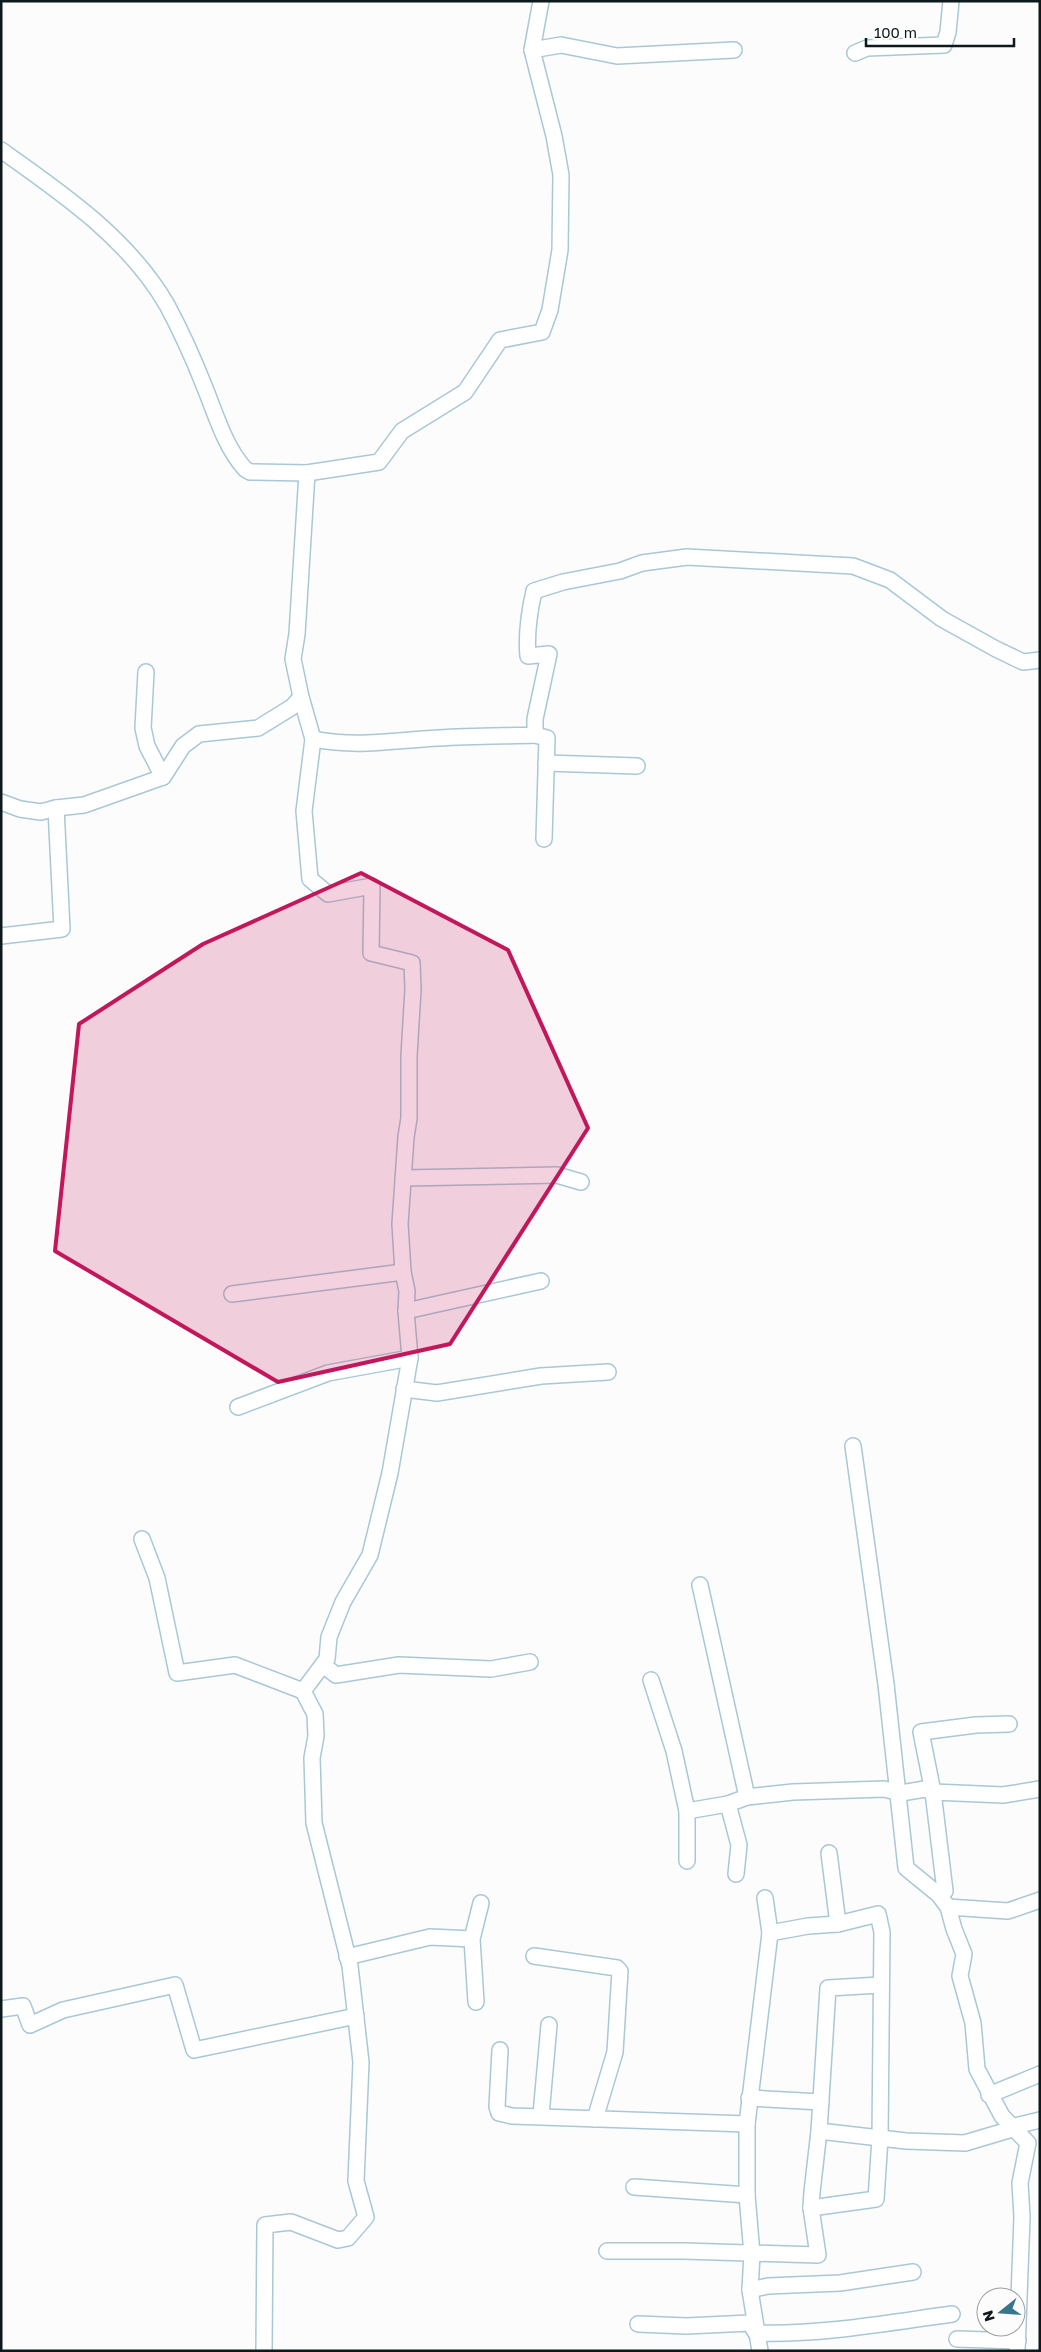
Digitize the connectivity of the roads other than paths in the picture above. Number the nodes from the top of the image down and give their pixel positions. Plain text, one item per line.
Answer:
1 (541, 1) edge
2 (951, 1) edge
3 (532, 50) junction
4 (734, 50) dead end
5 (855, 53) dead end
6 (1, 150) edge
7 (307, 473) junction
8 (1040, 660) edge
9 (146, 672) dead end
10 (301, 697) junction
11 (535, 735) junction
12 (313, 739) junction
13 (546, 763) junction
14 (637, 766) dead end
15 (163, 777) junction
16 (1, 802) edge
17 (56, 808) junction
18 (544, 839) dead end
19 (1, 936) edge
20 (403, 1178) junction
21 (581, 1182) dead end
22 (403, 1272) junction
23 (541, 1281) dead end
24 (232, 1294) dead end
25 (406, 1311) junction
26 (410, 1358) junction
27 (608, 1372) dead end
28 (404, 1389) junction
29 (238, 1407) dead end
30 (853, 1446) dead end
31 (142, 1539) dead end
32 (700, 1585) dead end
33 (530, 1662) dead end
34 (323, 1665) junction
35 (650, 1680) dead end
36 (303, 1691) junction
37 (1009, 1724) dead end
38 (1040, 1788) edge
39 (896, 1791) junction
40 (933, 1792) junction
41 (746, 1797) junction
42 (728, 1804) junction
43 (687, 1811) junction
44 (829, 1853) dead end
45 (687, 1861) dead end
46 (736, 1874) dead end
47 (766, 1898) dead end
48 (1040, 1900) edge
49 (944, 1901) junction
50 (481, 1903) dead end
51 (838, 1924) junction
52 (770, 1933) junction
53 (472, 1939) junction
54 (534, 1956) dead end
55 (347, 1957) junction
56 (880, 1985) junction
57 (476, 2002) dead end
58 (1, 2009) edge
59 (356, 2016) junction
60 (549, 2025) dead end
61 (500, 2050) dead end
62 (1040, 2074) edge
63 (989, 2095) junction
64 (749, 2098) junction
65 (821, 2102) junction
66 (541, 2115) junction
67 (595, 2119) junction
68 (1040, 2120) edge
69 (747, 2124) junction
70 (1012, 2128) junction
71 (819, 2131) junction
72 (880, 2138) junction
73 (634, 2187) dead end
74 (747, 2195) junction
75 (811, 2208) junction
76 (607, 2252) dead end
77 (752, 2254) junction
78 (913, 2272) dead end
79 (750, 2290) junction
80 (952, 2314) dead end
81 (638, 2324) dead end
82 (756, 2333) junction
83 (957, 2338) dead end
84 (1017, 2346) edge
85 (264, 2351) edge
86 (760, 2351) edge

1 - 3 street
2 - 5 street
3 - 4 street
3 - 7 street
6 - 7 street
7 - 10 street
8 - 11 street
9 - 15 street
10 - 12 street
10 - 15 street
11 - 12 street
11 - 13 street
12 - 20 street
13 - 14 street
13 - 18 street
15 - 17 street
16 - 17 street
17 - 19 street
20 - 21 street
20 - 22 street
22 - 24 street
22 - 25 street
23 - 25 street
25 - 26 street
26 - 28 street
26 - 29 street
27 - 28 street
28 - 34 street
30 - 39 street
31 - 36 street
32 - 41 street
33 - 34 street
34 - 36 street
35 - 43 street
36 - 55 street
37 - 40 street
38 - 40 street
39 - 40 street
39 - 41 street
39 - 49 street
40 - 49 street
41 - 42 street
42 - 43 street
42 - 46 street
43 - 45 street
44 - 51 street
47 - 52 street
48 - 49 street
49 - 63 street
50 - 53 street
51 - 52 street
51 - 56 street
52 - 64 street
53 - 55 street
53 - 57 street
54 - 67 street
55 - 59 street
56 - 65 street
56 - 72 street
58 - 59 street
59 - 85 street
60 - 66 street
61 - 66 street
62 - 63 street
63 - 70 street
64 - 65 street
64 - 69 street
65 - 71 street
66 - 67 street
67 - 69 street
68 - 70 street
69 - 74 street
70 - 72 street
70 - 84 street
71 - 72 street
71 - 75 street
72 - 75 street
73 - 74 street
74 - 77 street
75 - 77 street
76 - 77 street
77 - 79 street
78 - 79 street
79 - 82 street
80 - 82 street
81 - 82 street
82 - 86 street
83 - 84 street

